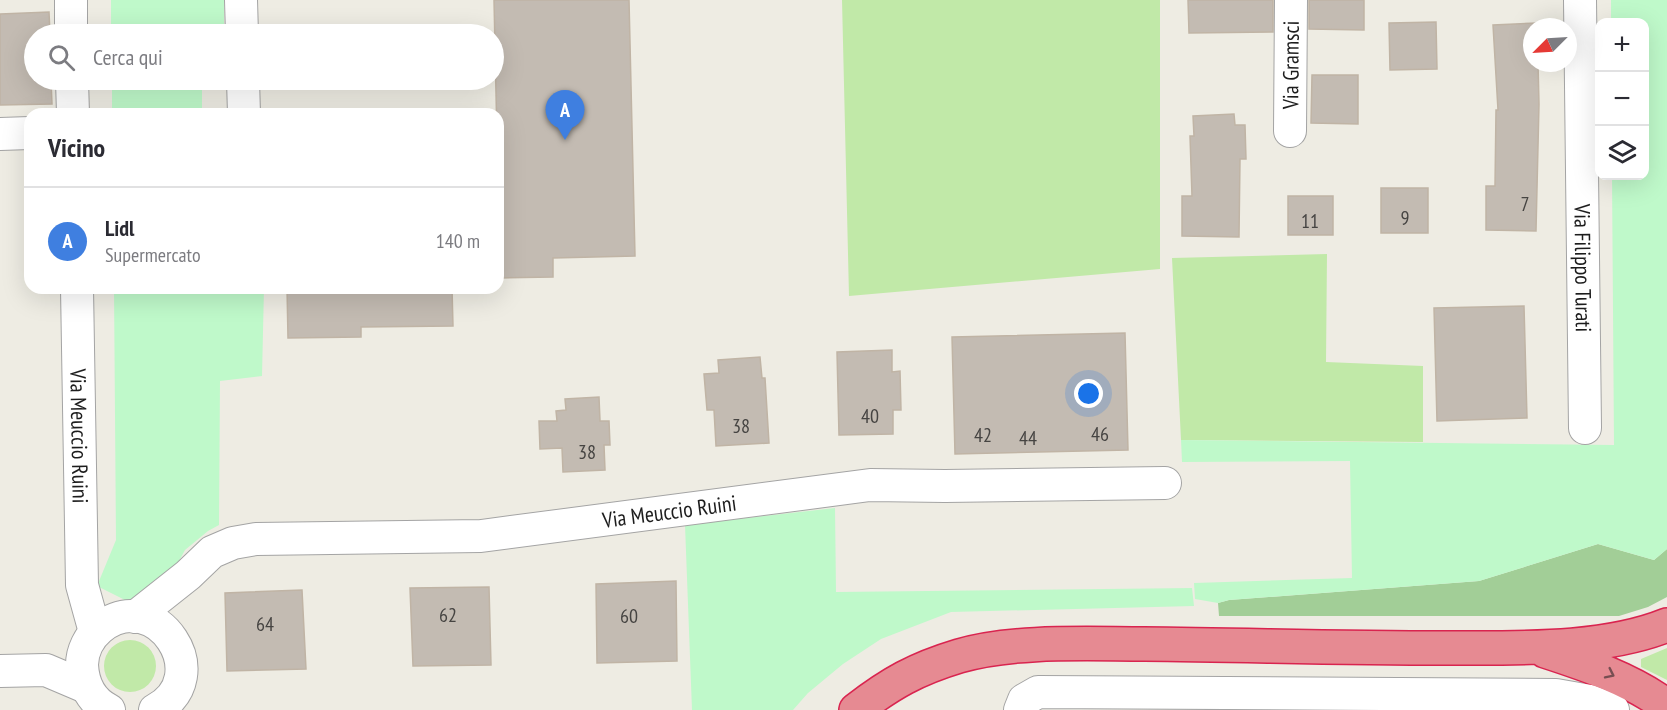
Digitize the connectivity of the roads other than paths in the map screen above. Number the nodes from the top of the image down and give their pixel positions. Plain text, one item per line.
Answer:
1 (71, 0) edge
2 (241, 0) edge
3 (1291, 0) edge
4 (1580, 0) edge
5 (71, 24) edge
6 (242, 24) edge
7 (72, 90) edge
8 (243, 90) edge
9 (73, 108) edge
10 (244, 108) edge
11 (1290, 131) dead end
12 (24, 133) edge
13 (0, 134) edge
14 (77, 294) edge
15 (1585, 428) dead end
16 (1165, 483) dead end
17 (188, 575) junction
18 (82, 585) junction
19 (131, 617) junction
20 (1667, 625) edge
21 (91, 639) junction
22 (177, 645) junction
23 (1535, 648) junction
24 (46, 670) junction
25 (0, 671) edge
26 (86, 687) junction
27 (181, 696) edge
28 (1667, 706) edge
29 (109, 710) edge
30 (155, 710) edge
31 (856, 710) edge
32 (1020, 710) edge
33 (1613, 710) edge

1 - 5 street
2 - 6 street
3 - 11 street, Via Gramsci
4 - 15 street, Via Filippo Turati
7 - 9 street
8 - 10 street
12 - 13 street
14 - 18 street, Via Meuccio Ruini
16 - 17 street, Via Meuccio Ruini
17 - 19 street, Via Meuccio Ruini
17 - 22 street
18 - 19 street
18 - 21 street, Via Meuccio Ruini
19 - 21 street, Via Meuccio Ruini
19 - 22 street
20 - 23 highway
21 - 24 street, Via Meuccio Ruini
21 - 26 street, Via Meuccio Ruini
22 - 27 street
23 -> 28 highway
23 - 31 highway
24 - 25 street, Via Meuccio Ruini
24 - 26 street, Via Meuccio Ruini
26 - 29 street, Via Meuccio Ruini
27 - 30 street
32 - 33 street

